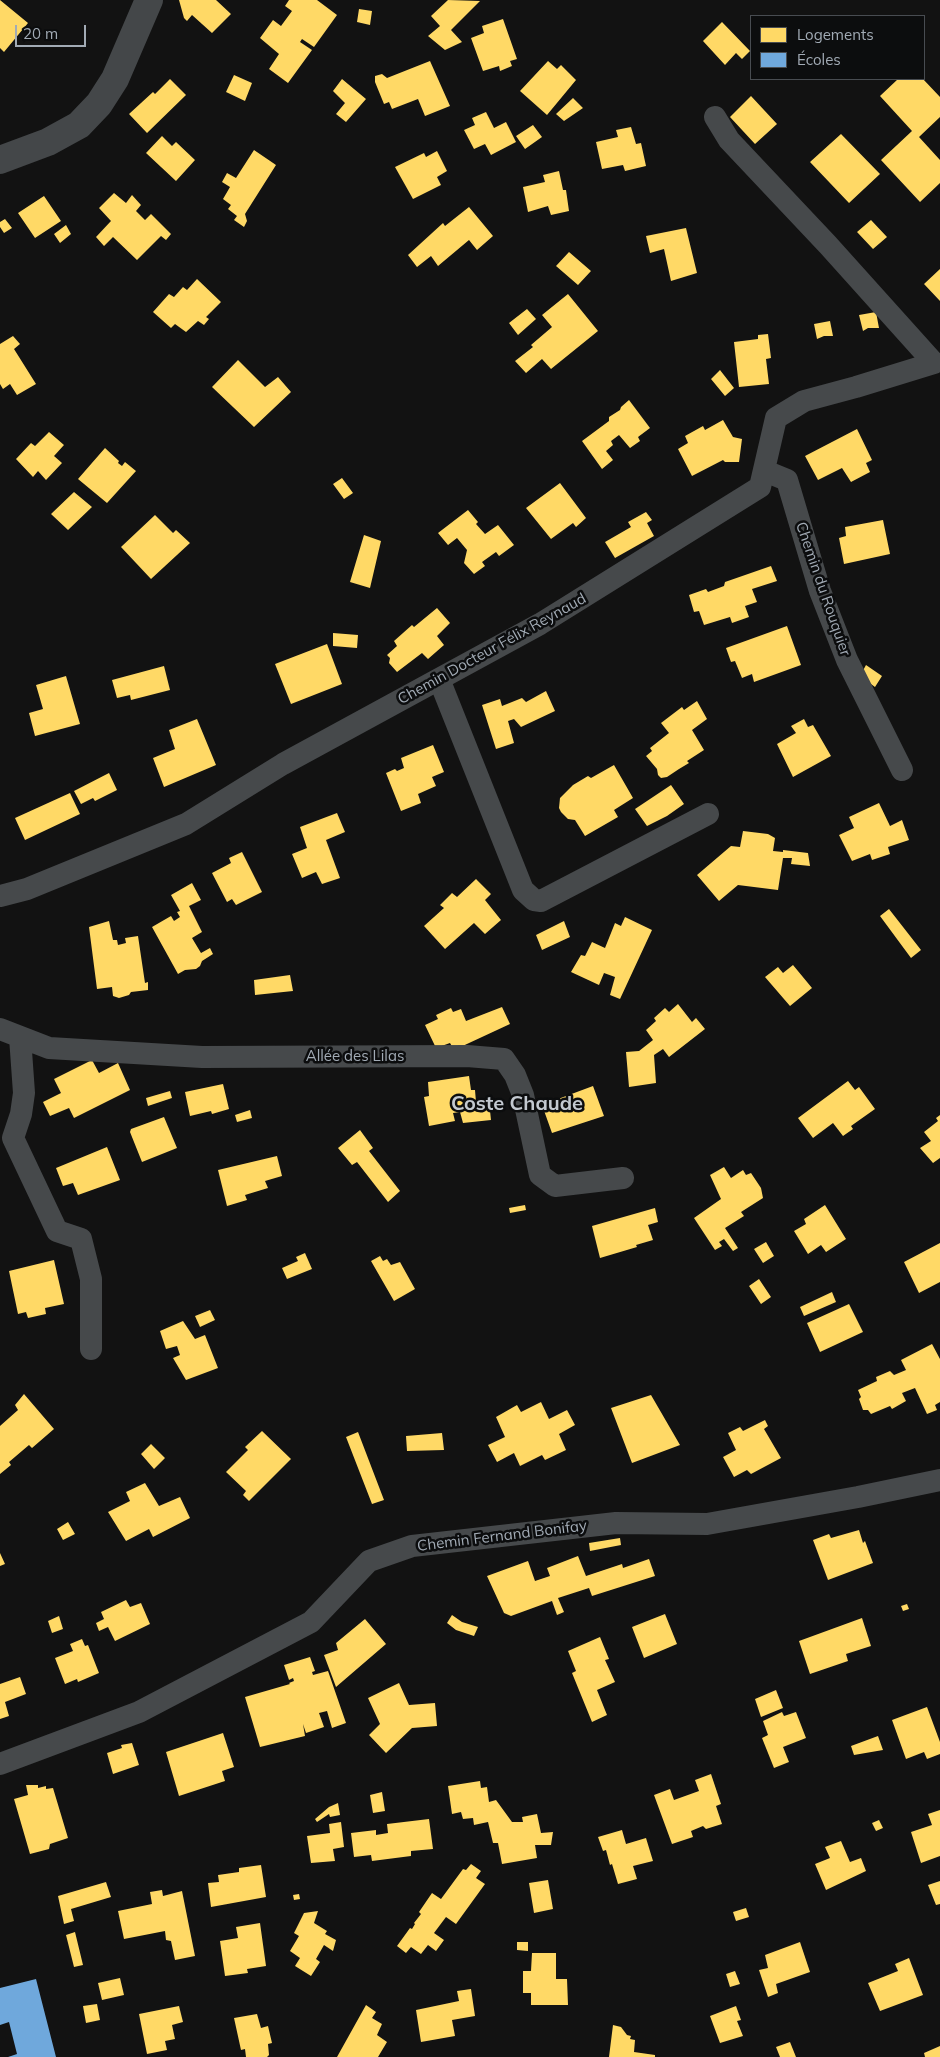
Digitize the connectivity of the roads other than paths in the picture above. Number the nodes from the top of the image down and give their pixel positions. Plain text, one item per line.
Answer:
1 (149, 0) edge
2 (716, 117) dead end
3 (0, 160) edge
4 (765, 471) junction
5 (439, 680) junction
6 (902, 770) dead end
7 (708, 814) dead end
8 (0, 896) edge
9 (10, 1033) edge
10 (6, 1140) edge
11 (623, 1178) dead end
12 (91, 1349) dead end
13 (940, 1480) edge
14 (0, 1764) edge

1 - 3 street
2 - 4 street, Chemin Docteur Félix Reynaud
4 - 5 street, Chemin Docteur Félix Reynaud
4 - 6 street, Chemin du Rouquier
5 - 7 street
5 - 8 street, Chemin Docteur Félix Reynaud
9 - 10 street
9 - 11 street, Allée des Lilas
10 - 12 street
13 - 14 street, Chemin Fernand Bonifay

